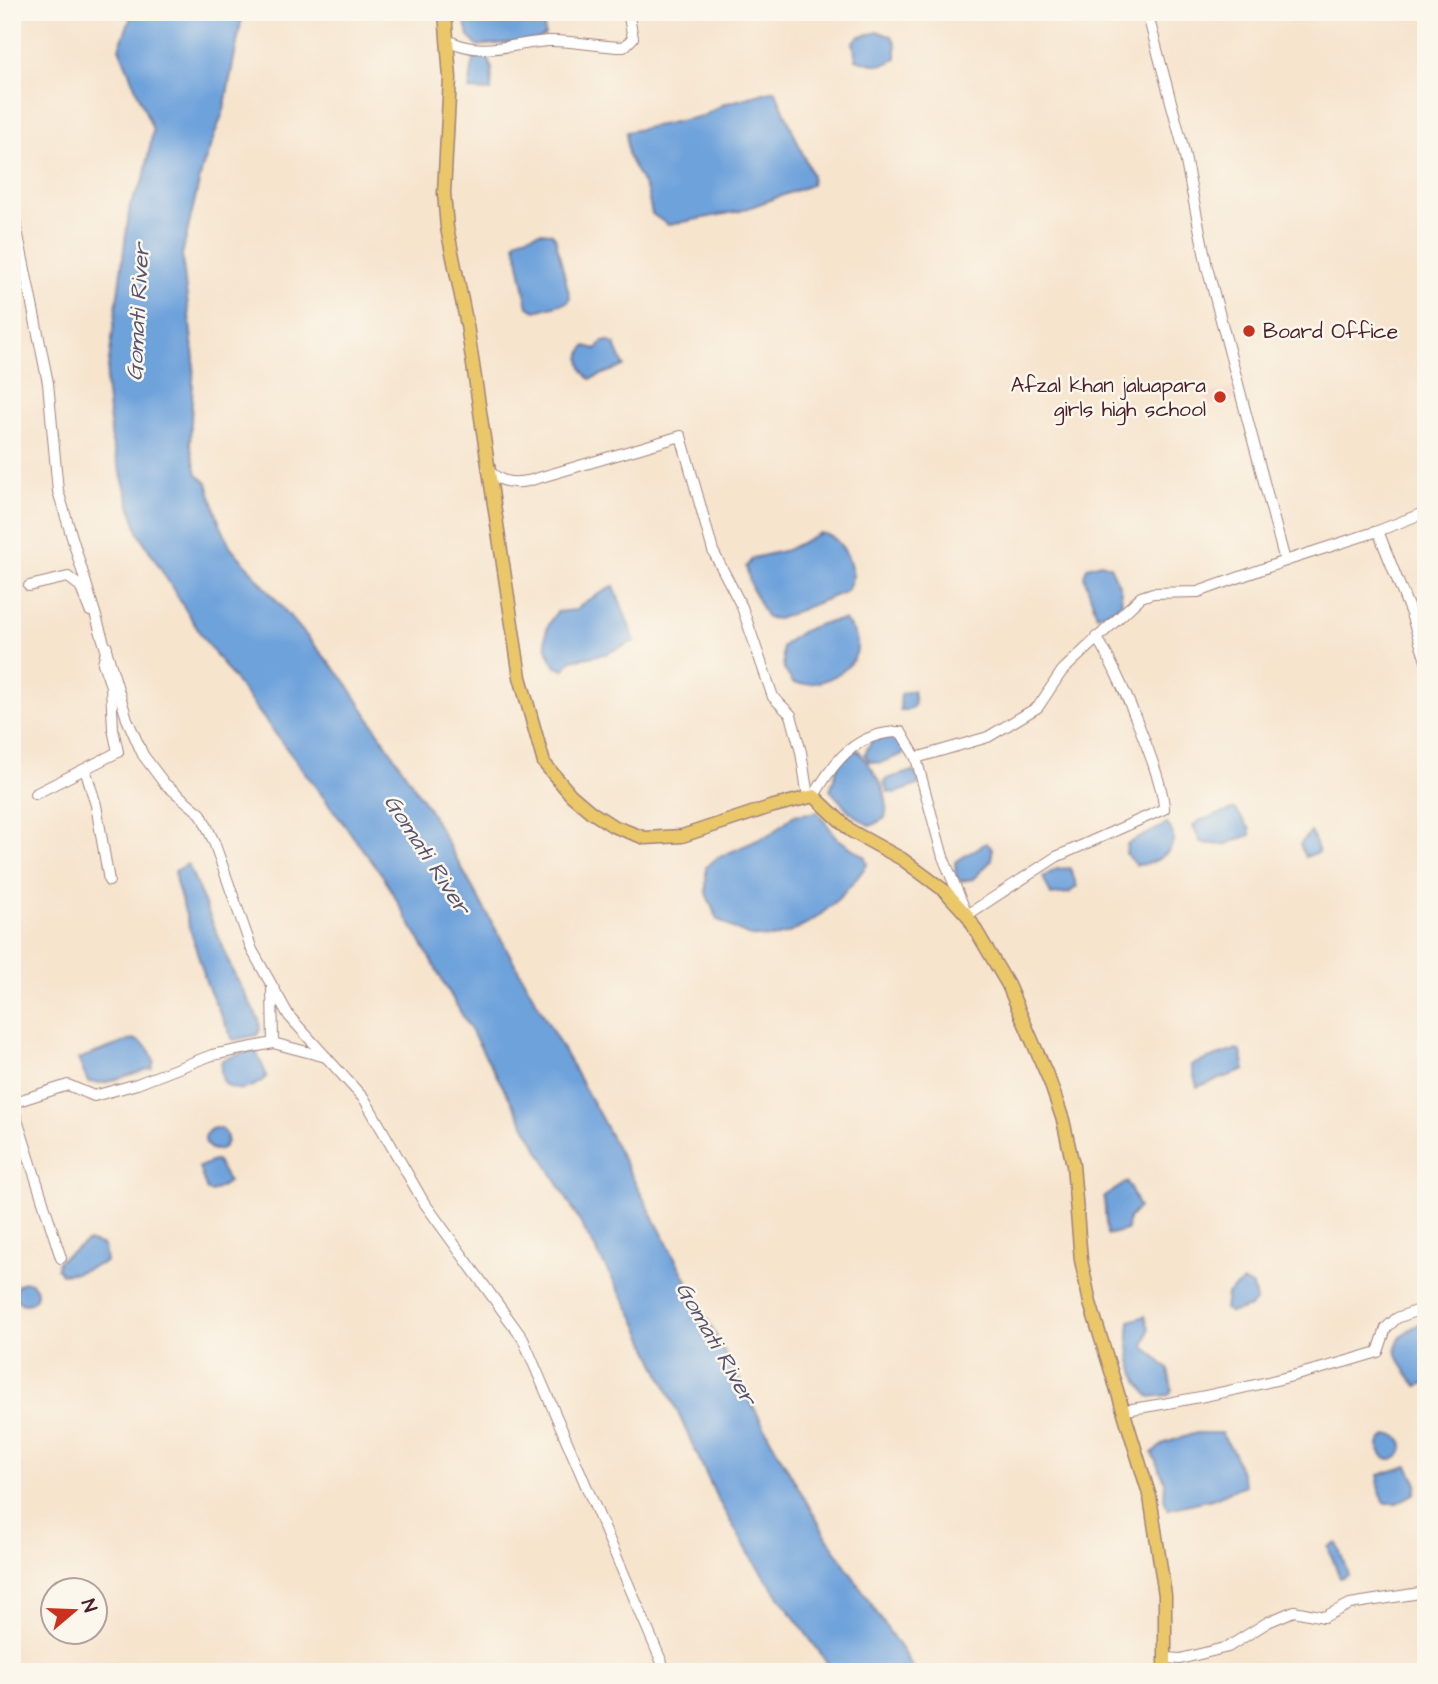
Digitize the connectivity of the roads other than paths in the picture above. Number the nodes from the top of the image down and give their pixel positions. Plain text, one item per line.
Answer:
1 (445, 12) edge
2 (628, 12) edge
3 (1147, 12) edge
4 (448, 40) junction
5 (12, 206) edge
6 (486, 468) junction
7 (1426, 512) edge
8 (1378, 531) junction
9 (1285, 561) junction
10 (29, 586) dead end
11 (1096, 637) junction
12 (107, 647) junction
13 (103, 658) junction
14 (1426, 661) edge
15 (916, 758) junction
16 (85, 769) junction
17 (35, 794) dead end
18 (811, 796) junction
19 (109, 881) dead end
20 (967, 915) junction
21 (272, 986) junction
22 (273, 1043) junction
23 (326, 1057) junction
24 (12, 1104) edge
25 (61, 1258) dead end
26 (1426, 1307) edge
27 (1126, 1410) junction
28 (1426, 1591) edge
29 (1166, 1665) edge
30 (666, 1672) edge

1 - 4 main road
2 - 4 street
3 - 9 street
4 - 6 main road
5 - 12 street
6 - 18 street
6 - 18 main road
7 - 8 street
8 - 9 street
8 - 14 street
9 - 11 street
10 - 13 street
11 - 15 street
11 - 20 street
12 - 13 street
12 - 21 street
13 - 16 street
15 - 18 street
15 - 20 street
16 - 17 street
16 - 19 street
18 - 20 main road
20 - 27 main road
21 - 22 street
21 - 23 street
22 - 23 street
22 - 24 street
23 - 30 street
24 - 25 street
26 - 27 street
27 - 29 main road
28 - 29 street

